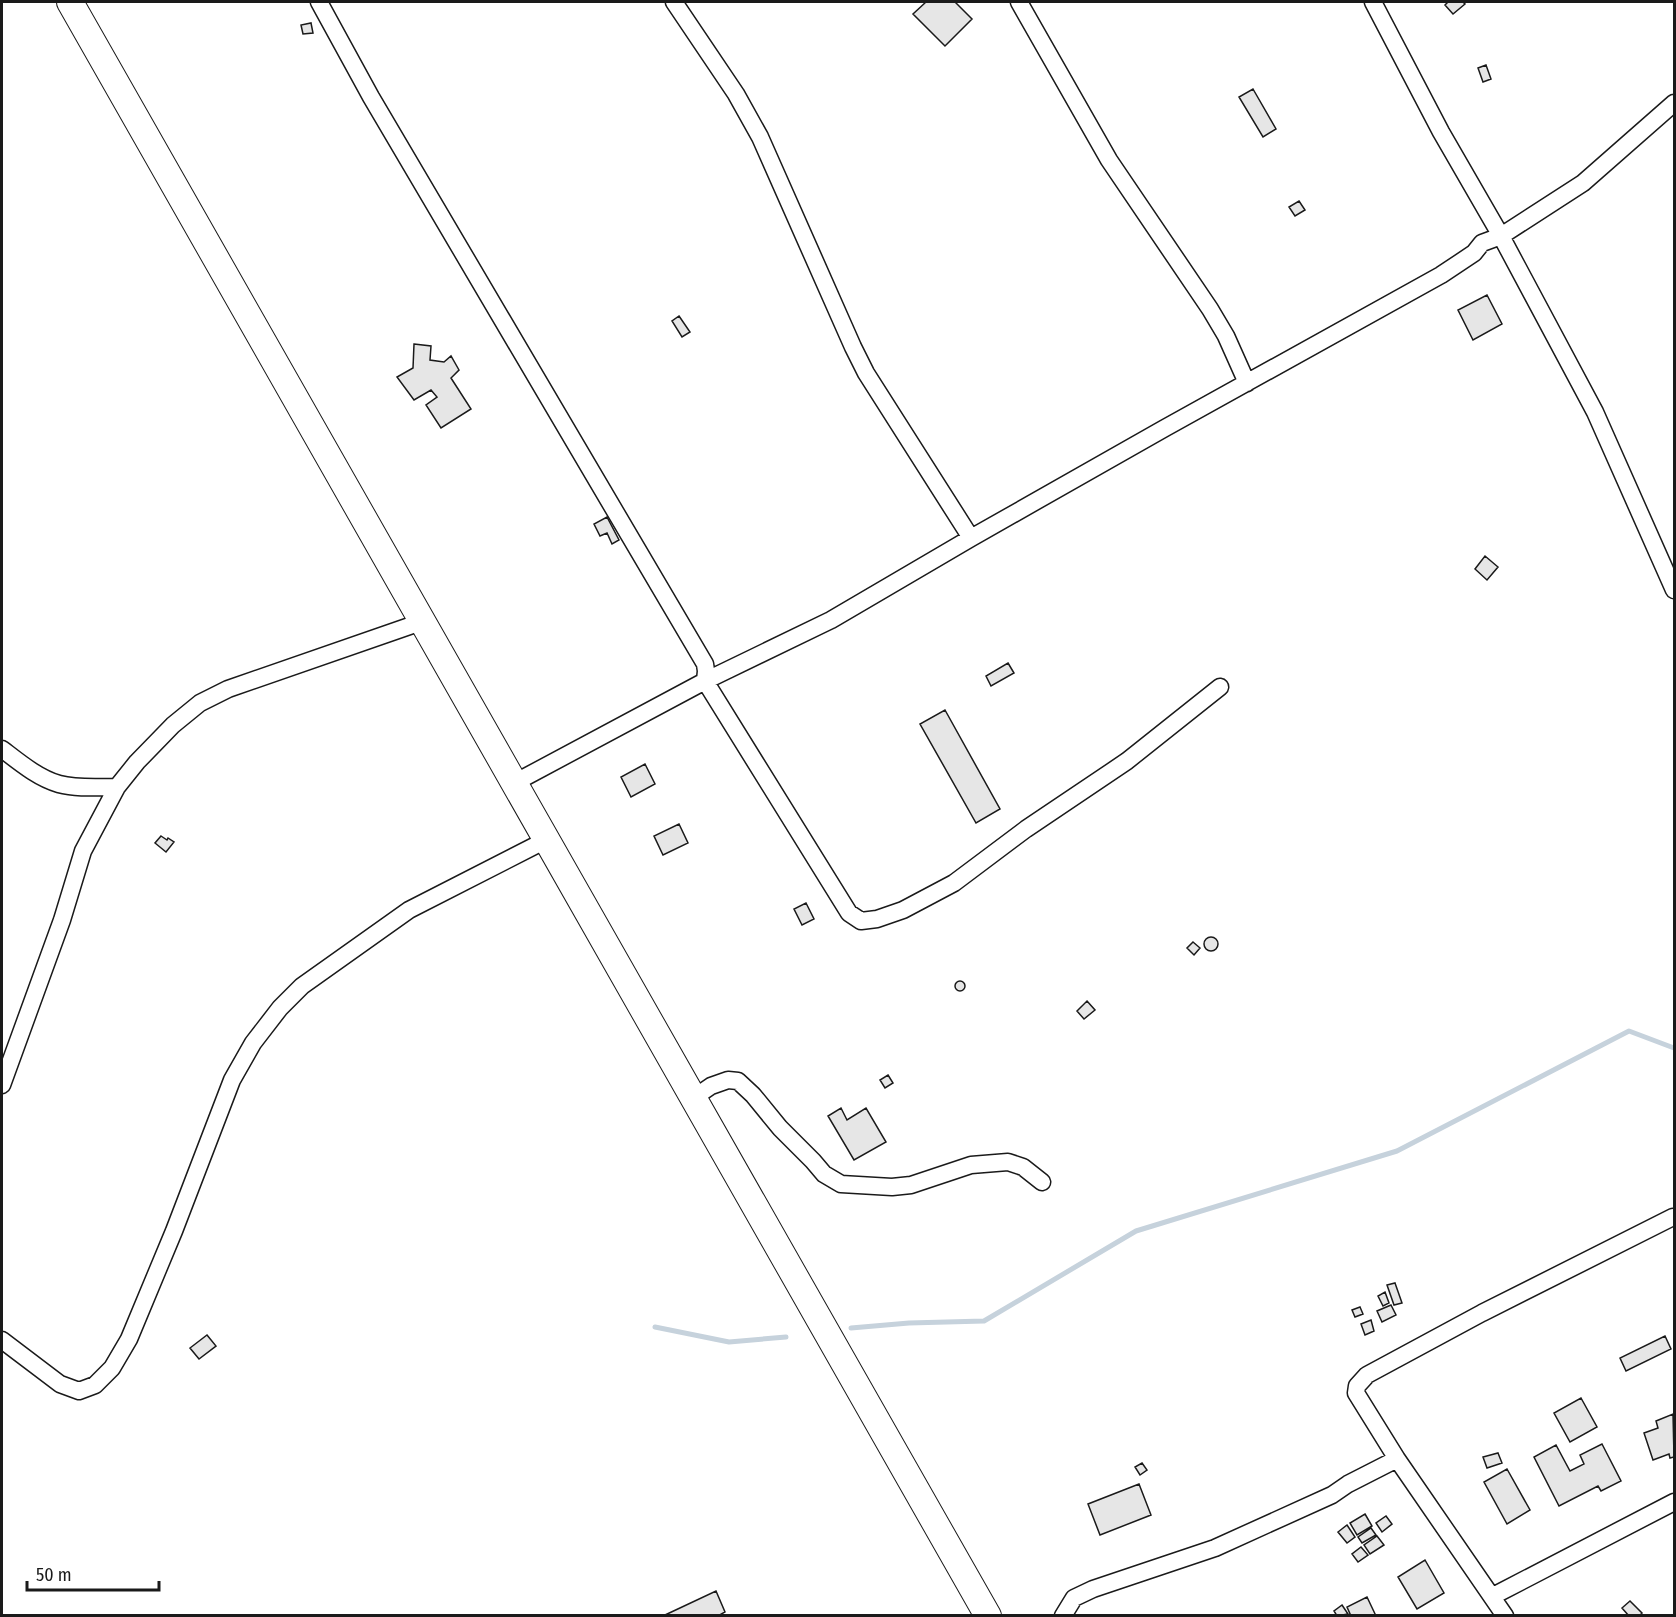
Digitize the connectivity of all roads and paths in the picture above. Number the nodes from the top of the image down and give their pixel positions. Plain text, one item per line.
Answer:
1 (70, 2) edge
2 (319, 2) edge
3 (674, 2) edge
4 (1018, 2) edge
5 (1373, 2) edge
6 (1674, 103) edge
7 (1501, 236) junction
8 (1247, 383) junction
9 (970, 538) junction
10 (1674, 590) edge
11 (424, 621) junction
12 (705, 681) junction
13 (1220, 687) dead end
14 (2, 749) edge
15 (516, 782) junction
16 (117, 787) junction
17 (548, 839) junction
18 (2, 1085) edge
19 (695, 1097) junction
20 (1042, 1182) dead end
21 (1673, 1217) edge
22 (2, 1340) edge
23 (1397, 1459) junction
24 (1674, 1502) edge
25 (1493, 1596) junction
26 (988, 1616) edge
27 (1063, 1616) edge
28 (1505, 1616) edge

1 - 11 main road
2 - 12 street
3 - 9 street
4 - 8 street
5 - 7 street
6 - 7 street
7 - 8 street
7 - 10 street
8 - 9 street
9 - 12 street
11 - 15 main road
11 - 16 street
12 - 13 street
12 - 15 street
14 - 16 street
15 - 17 main road
16 - 18 street
17 - 19 main road
17 - 22 street
19 - 20 street
19 - 26 main road
21 - 23 street
23 - 25 street
23 - 27 street
24 - 25 street
25 - 28 street

